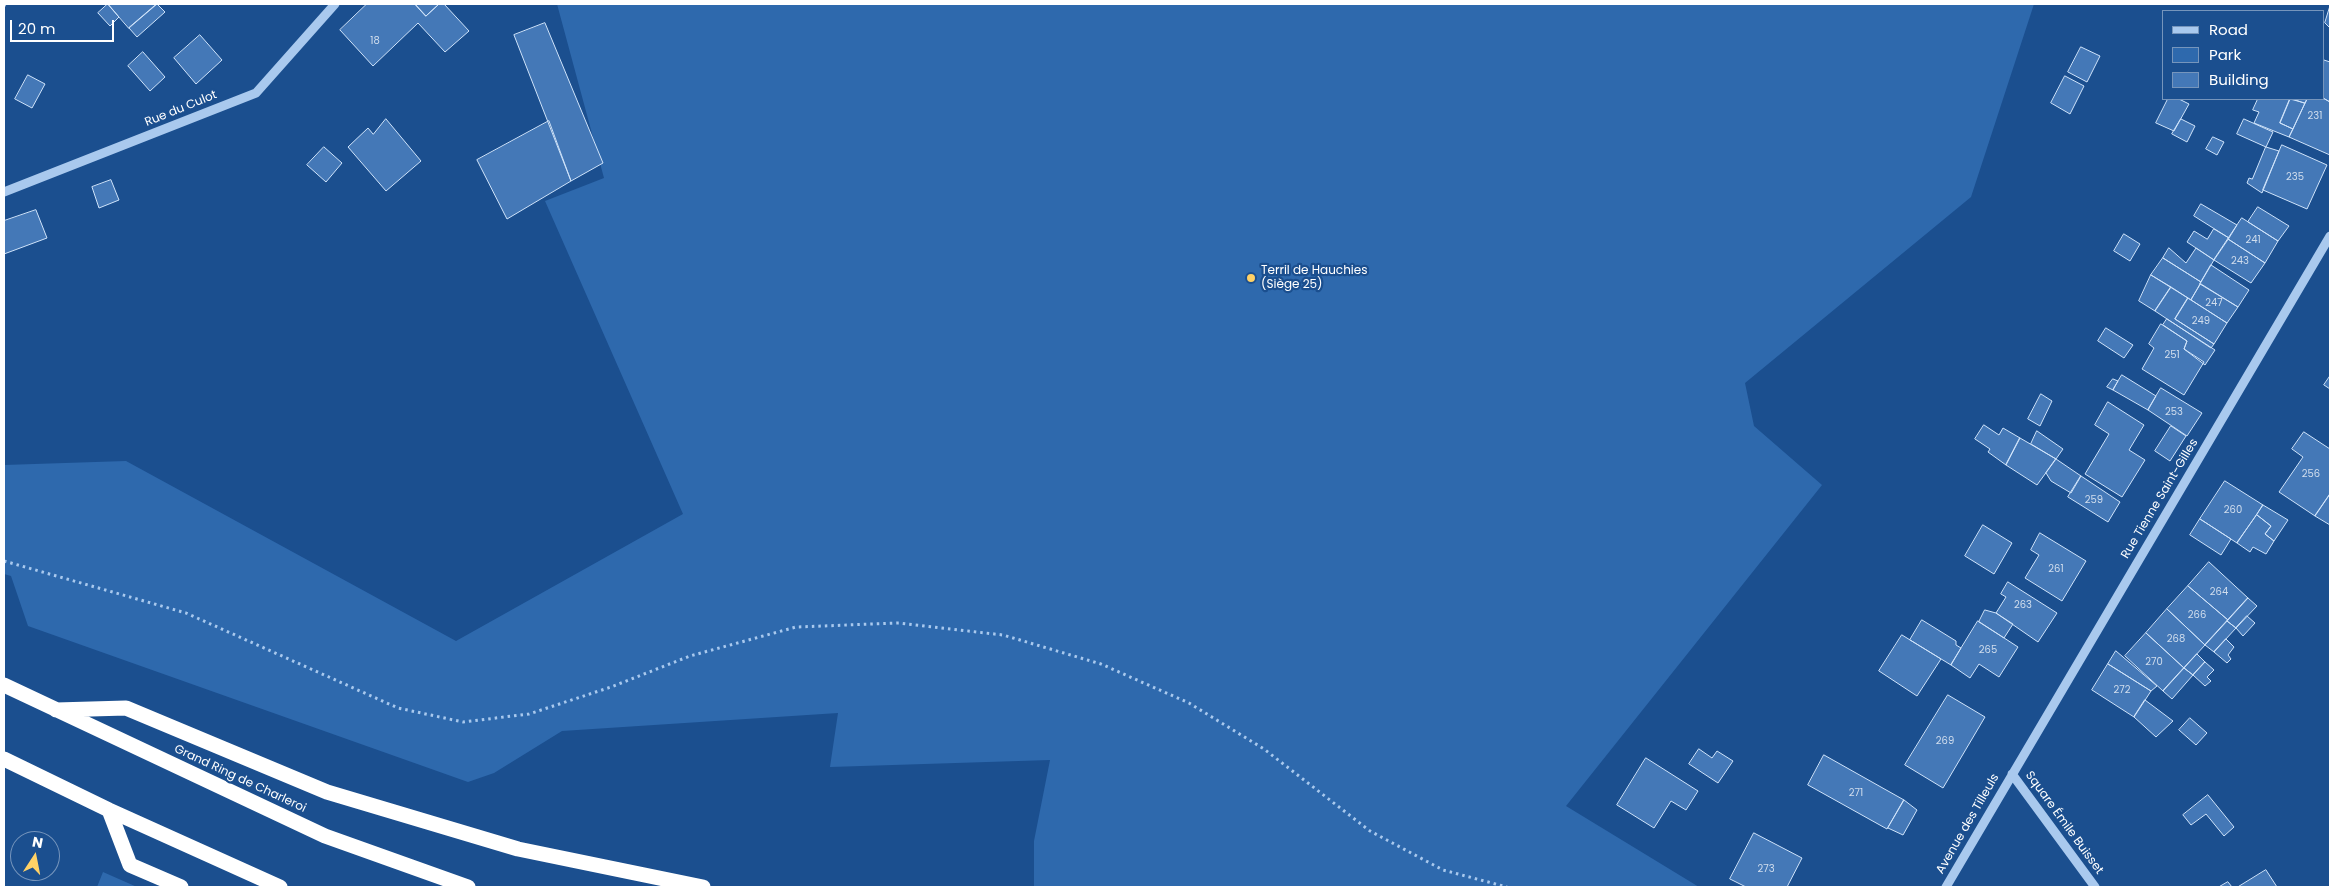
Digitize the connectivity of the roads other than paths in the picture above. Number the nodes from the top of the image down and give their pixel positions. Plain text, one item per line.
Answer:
1 (335, 4) edge
2 (4, 192) edge
3 (2330, 236) edge
4 (4, 685) edge
5 (56, 710) junction
6 (4, 760) edge
7 (2012, 774) junction
8 (110, 810) junction
9 (181, 887) edge
10 (280, 887) edge
11 (468, 887) edge
12 (703, 887) edge
13 (1946, 887) edge
14 (2095, 887) edge

1 - 2 street, Rue du Culot
3 - 7 street, Rue Tienne Saint-Gilles
4 - 5 highway, Grand Ring de Charleroi
5 - 11 highway, Grand Ring de Charleroi
5 - 12 highway
6 - 8 highway
7 - 13 street, Avenue des Tilleuls
7 - 14 street, Square Émile Buisset
8 - 9 highway
8 - 10 highway

